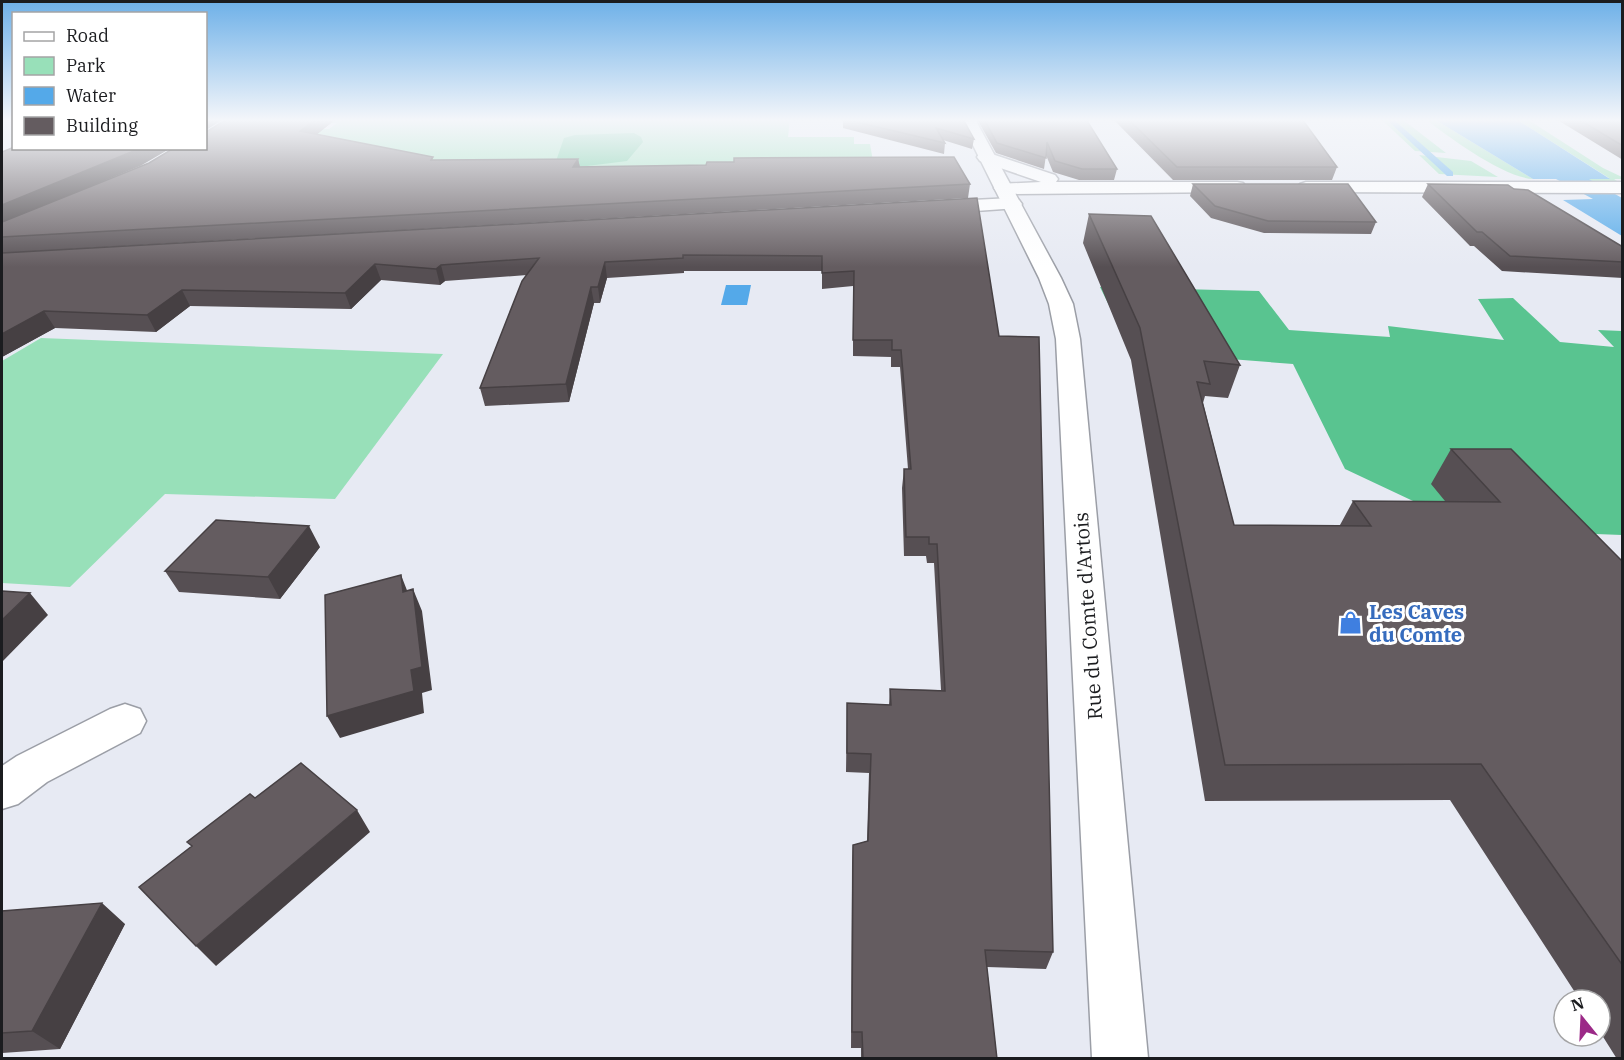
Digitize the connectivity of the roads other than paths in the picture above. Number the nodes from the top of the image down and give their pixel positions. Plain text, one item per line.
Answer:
1 (992, 168) edge
2 (1020, 168) edge
3 (1076, 187) junction
4 (1254, 188) edge
5 (1290, 188) edge
6 (1623, 188) edge
7 (1008, 196) junction
8 (912, 209) edge
9 (125, 721) dead end
10 (2, 790) edge
11 (1120, 1059) edge

1 - 7 main road, Rue du Comte d'Artois
2 - 3 main road
3 - 4 main road
3 - 7 main road
5 - 6 main road
7 - 8 main road
7 - 11 main road, Rue du Comte d'Artois
9 - 10 main road

